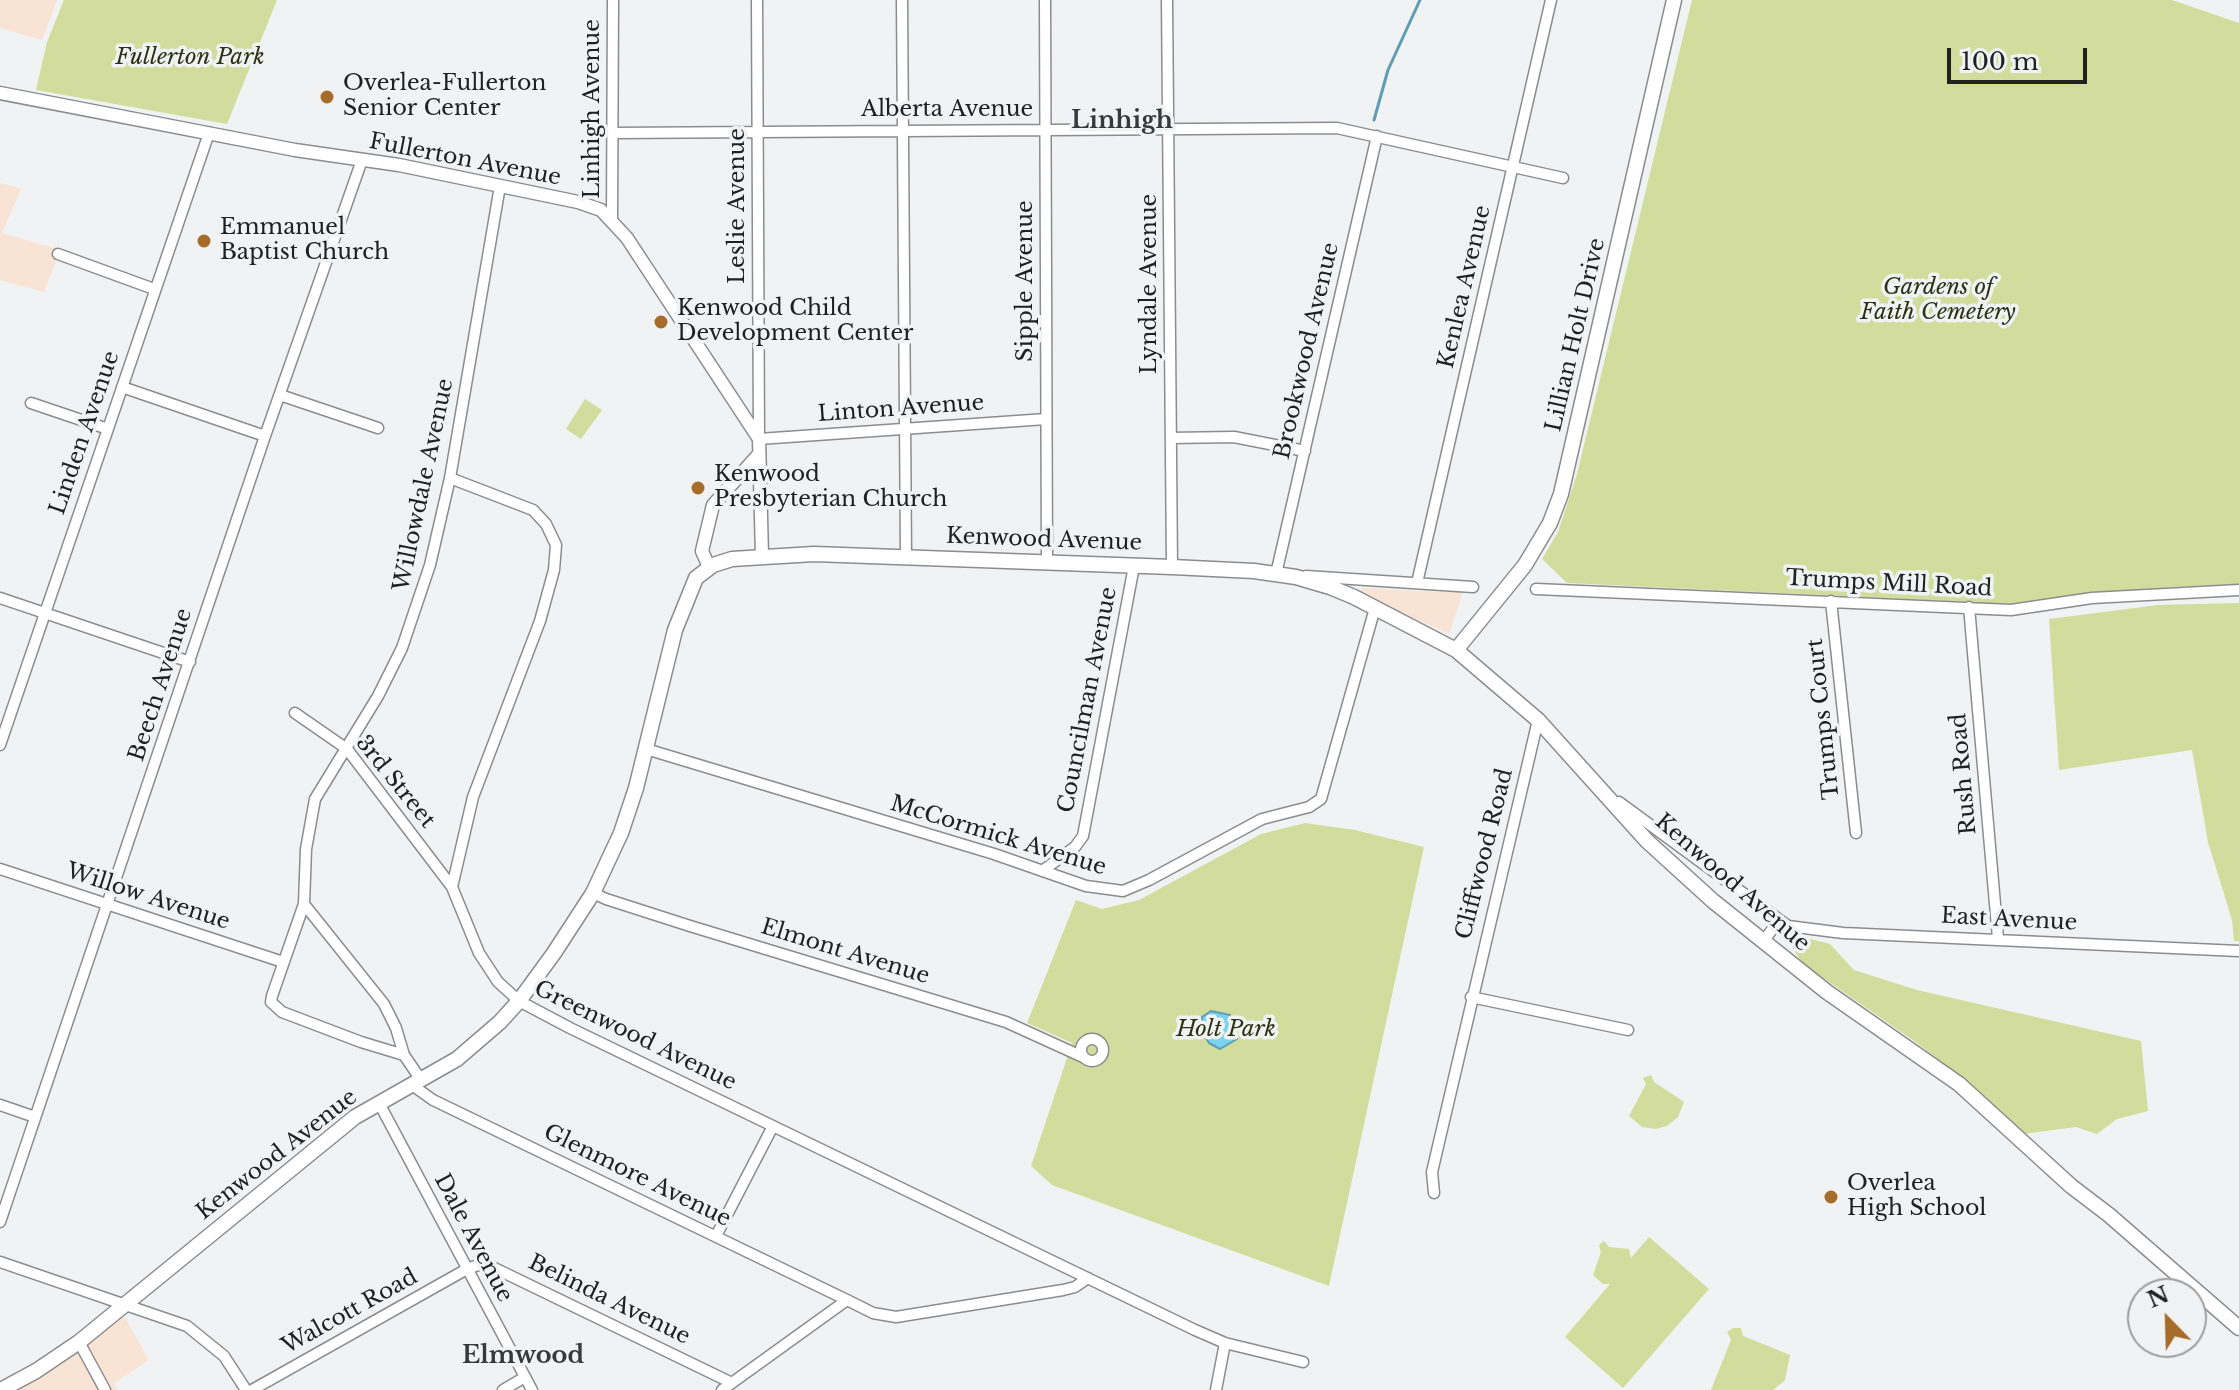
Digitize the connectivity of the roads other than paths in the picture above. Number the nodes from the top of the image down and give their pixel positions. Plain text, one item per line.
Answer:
1 (613, 0) edge
2 (757, 0) edge
3 (902, 0) edge
4 (1045, 0) edge
5 (1167, 0) edge
6 (1551, 0) edge
7 (1674, 0) edge
8 (0, 93) edge
9 (1168, 128) junction
10 (1046, 130) junction
11 (904, 131) junction
12 (757, 132) junction
13 (209, 133) junction
14 (614, 133) junction
15 (1377, 136) junction
16 (362, 160) junction
17 (1514, 167) junction
18 (1563, 178) dead end
19 (500, 186) junction
20 (612, 219) junction
21 (58, 254) dead end
22 (154, 289) junction
23 (122, 387) junction
24 (280, 395) junction
25 (31, 403) dead end
26 (1046, 419) junction
27 (378, 428) dead end
28 (108, 429) junction
29 (906, 429) junction
30 (265, 436) junction
31 (1171, 438) junction
32 (759, 439) junction
33 (1305, 451) junction
34 (759, 454) junction
35 (450, 478) junction
36 (762, 556) junction
37 (906, 556) junction
38 (1047, 562) junction
39 (1134, 566) junction
40 (709, 567) junction
41 (1172, 567) junction
42 (1276, 574) junction
43 (1296, 577) junction
44 (1417, 583) junction
45 (1473, 587) dead end
46 (1536, 589) dead end
47 (2239, 590) edge
48 (0, 598) edge
49 (1831, 601) junction
50 (1969, 607) junction
51 (1375, 608) junction
52 (45, 613) junction
53 (1456, 650) junction
54 (190, 662) junction
55 (295, 713) dead end
56 (1538, 720) junction
57 (0, 745) edge
58 (347, 749) junction
59 (646, 749) junction
60 (1597, 783) junction
61 (1856, 833) dead end
62 (0, 869) edge
63 (1042, 871) junction
64 (452, 887) junction
65 (593, 893) junction
66 (304, 904) junction
67 (108, 905) junction
68 (1779, 920) junction
69 (1998, 938) junction
70 (1763, 942) junction
71 (2239, 951) edge
72 (283, 962) junction
73 (1471, 997) junction
74 (519, 1001) junction
75 (1628, 1030) dead end
76 (404, 1055) junction
77 (1083, 1057) dead end
78 (416, 1082) junction
79 (379, 1103) junction
80 (0, 1105) edge
81 (35, 1117) junction
82 (773, 1126) junction
83 (1434, 1193) dead end
84 (0, 1222) edge
85 (716, 1236) junction
86 (0, 1262) edge
87 (467, 1269) junction
88 (1088, 1278) junction
89 (847, 1300) junction
90 (125, 1306) junction
91 (2239, 1328) edge
92 (79, 1342) junction
93 (1225, 1343) junction
94 (1303, 1362) dead end
95 (525, 1377) junction
96 (732, 1383) junction
97 (1, 1390) edge
98 (105, 1390) edge
99 (246, 1390) edge
100 (252, 1390) edge
101 (503, 1390) edge
102 (532, 1390) edge
103 (722, 1390) edge
104 (1216, 1390) edge

1 - 14 street, Linhigh Avenue
2 - 12 street, Leslie Avenue
3 - 11 street
4 - 10 street, Sipple Avenue
5 - 9 street, Lyndale Avenue
6 - 17 street, Kenlea Avenue
7 - 53 main road, Lillian Holt Drive
8 - 13 street, Fullerton Avenue
9 - 10 street, Alberta Avenue
9 - 15 street, Alberta Avenue
9 - 31 street, Lyndale Avenue
10 - 11 street, Alberta Avenue
10 - 26 street, Sipple Avenue
11 - 12 street, Alberta Avenue
11 - 29 street
12 - 14 street, Alberta Avenue
12 - 32 street, Leslie Avenue
13 - 16 street, Fullerton Avenue
13 - 22 street, Linden Avenue
14 - 20 street, Linhigh Avenue
15 - 17 street, Alberta Avenue
15 - 33 street, Brookwood Avenue
16 - 19 street, Fullerton Avenue
16 - 24 street, Beech Avenue
17 - 18 street, Alberta Avenue
17 - 44 street, Kenlea Avenue
19 - 20 street, Fullerton Avenue
19 - 35 street, Willowdale Avenue
20 - 32 street
21 - 22 street
22 - 23 street, Linden Avenue
23 - 28 street, Linden Avenue
23 - 30 street
24 - 27 street
24 - 30 street, Beech Avenue
25 - 28 street
26 - 29 street, Linton Avenue
26 - 38 street, Sipple Avenue
28 - 52 street, Linden Avenue
29 - 32 street, Linton Avenue
29 - 37 street
30 - 54 street, Beech Avenue
31 - 33 street
31 - 41 street, Lyndale Avenue
32 - 34 street, Leslie Avenue
33 - 42 street, Brookwood Avenue
34 - 36 street, Leslie Avenue
34 - 40 street
35 - 58 street, Willowdale Avenue
35 - 64 street
36 - 37 main road, Kenwood Avenue
36 - 40 main road, Kenwood Avenue
37 - 38 main road, Kenwood Avenue
38 - 39 main road, Kenwood Avenue
39 - 41 main road, Kenwood Avenue
39 - 63 street, Councilman Avenue
40 - 59 main road, Kenwood Avenue
41 - 42 main road, Kenwood Avenue
42 - 43 main road, Kenwood Avenue
43 - 44 street
43 - 51 main road, Kenwood Avenue
44 - 45 street
46 - 49 street, Trumps Mill Road
47 - 50 street, Trumps Mill Road
48 - 52 street
49 - 50 street, Trumps Mill Road
49 - 61 street, Trumps Court
50 - 69 street, Rush Road
51 - 53 main road, Kenwood Avenue
51 - 63 street, McCormick Avenue
52 - 54 street
52 - 57 street, Linden Avenue
53 - 56 main road, Kenwood Avenue
54 - 67 street, Beech Avenue
55 - 58 street, 3rd Street
56 - 60 main road, Kenwood Avenue
56 - 73 street, Cliffwood Road
58 - 64 street, 3rd Street
58 - 66 street, Willowdale Avenue
59 - 63 street, McCormick Avenue
59 - 65 main road, Kenwood Avenue
60 - 68 street, East Avenue
60 - 70 main road, Kenwood Avenue
62 - 67 street, Willow Avenue
64 - 74 street, Greenwood Avenue
65 - 74 main road, Kenwood Avenue
65 - 77 street, Elmont Avenue
66 - 72 street, Willowdale Avenue
66 - 76 street
67 - 72 street, Willow Avenue
67 - 81 street, Beech Avenue
68 - 69 street, East Avenue
68 - 70 street
69 - 71 street, East Avenue
70 - 91 main road, Kenwood Avenue
72 - 76 street, Willowdale Avenue
73 - 75 street
73 - 83 street, Cliffwood Road
74 - 78 main road, Kenwood Avenue
74 - 82 street, Greenwood Avenue
76 - 78 street
78 - 79 main road, Kenwood Avenue
78 - 85 street, Glenmore Avenue
79 - 87 street, Dale Avenue
79 - 90 main road, Kenwood Avenue
80 - 81 street
81 - 84 street, Beech Avenue
82 - 85 street
82 - 88 street, Greenwood Avenue
85 - 89 street, Glenmore Avenue
86 - 90 street
87 - 95 street, Dale Avenue
87 - 96 street, Belinda Avenue
87 - 100 street, Walcott Road
88 - 89 street, Glenmore Avenue
88 - 93 street, Greenwood Avenue
89 - 96 street
90 - 92 main road, Kenwood Avenue
90 - 99 street
92 - 97 main road, Kenwood Avenue
92 - 98 street
93 - 94 street, Greenwood Avenue
93 - 104 street
95 - 101 street
95 - 102 street, Dale Avenue
96 - 103 street

